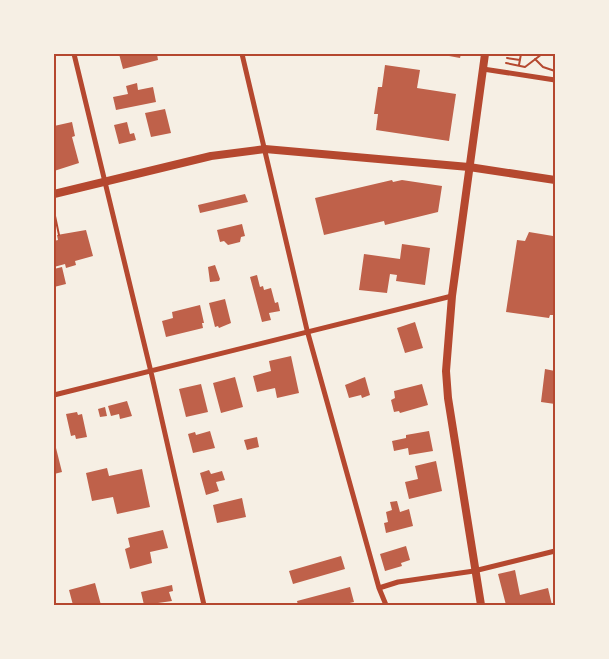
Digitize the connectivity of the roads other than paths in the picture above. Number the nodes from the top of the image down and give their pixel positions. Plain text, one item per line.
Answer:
1 (74, 54) edge
2 (242, 54) edge
3 (485, 54) edge
4 (483, 69) junction
5 (555, 80) edge
6 (265, 149) junction
7 (469, 167) junction
8 (555, 180) edge
9 (105, 182) junction
10 (54, 194) edge
11 (452, 296) junction
12 (307, 330) junction
13 (151, 372) junction
14 (54, 395) edge
15 (555, 551) edge
16 (474, 571) junction
17 (379, 588) junction
18 (204, 605) edge
19 (386, 605) edge
20 (481, 605) edge

1 - 9 street
2 - 6 street
3 - 4 street
4 - 5 street
4 - 7 street
6 - 7 street
6 - 9 street
6 - 12 street
7 - 8 street
7 - 11 street
9 - 10 street
9 - 13 street
11 - 12 street
11 - 16 street
12 - 13 street
12 - 17 street
13 - 14 street
13 - 18 street
15 - 16 street
16 - 17 street
16 - 20 street
17 - 19 street

